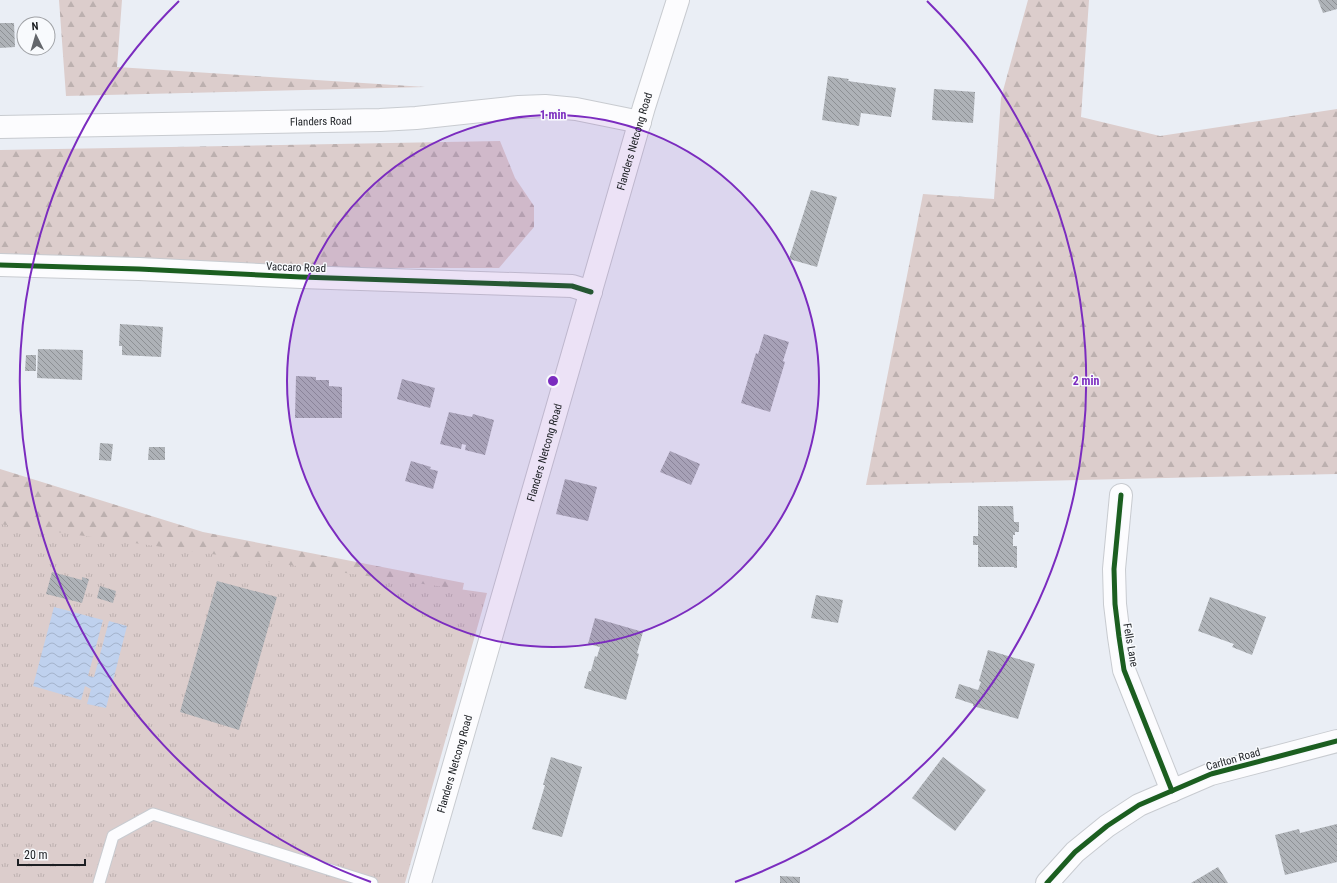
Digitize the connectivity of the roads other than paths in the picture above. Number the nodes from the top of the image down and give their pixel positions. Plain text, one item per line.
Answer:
1 (678, 0) edge
2 (640, 122) junction
3 (0, 128) edge
4 (0, 265) edge
5 (591, 292) junction
6 (1121, 494) dead end
7 (1337, 741) edge
8 (1172, 791) junction
9 (99, 883) edge
10 (372, 883) edge
11 (420, 883) edge
12 (1046, 883) edge

1 - 2 main road, Flanders Netcong Road
2 - 3 main road, Flanders Road
2 - 5 main road, Flanders Netcong Road
4 - 5 main road, Vaccaro Road
5 - 11 main road, Flanders Netcong Road
6 - 8 main road, Fells Lane
7 - 8 main road, Carlton Road
8 - 12 main road, Carlton Road
9 - 10 lane

